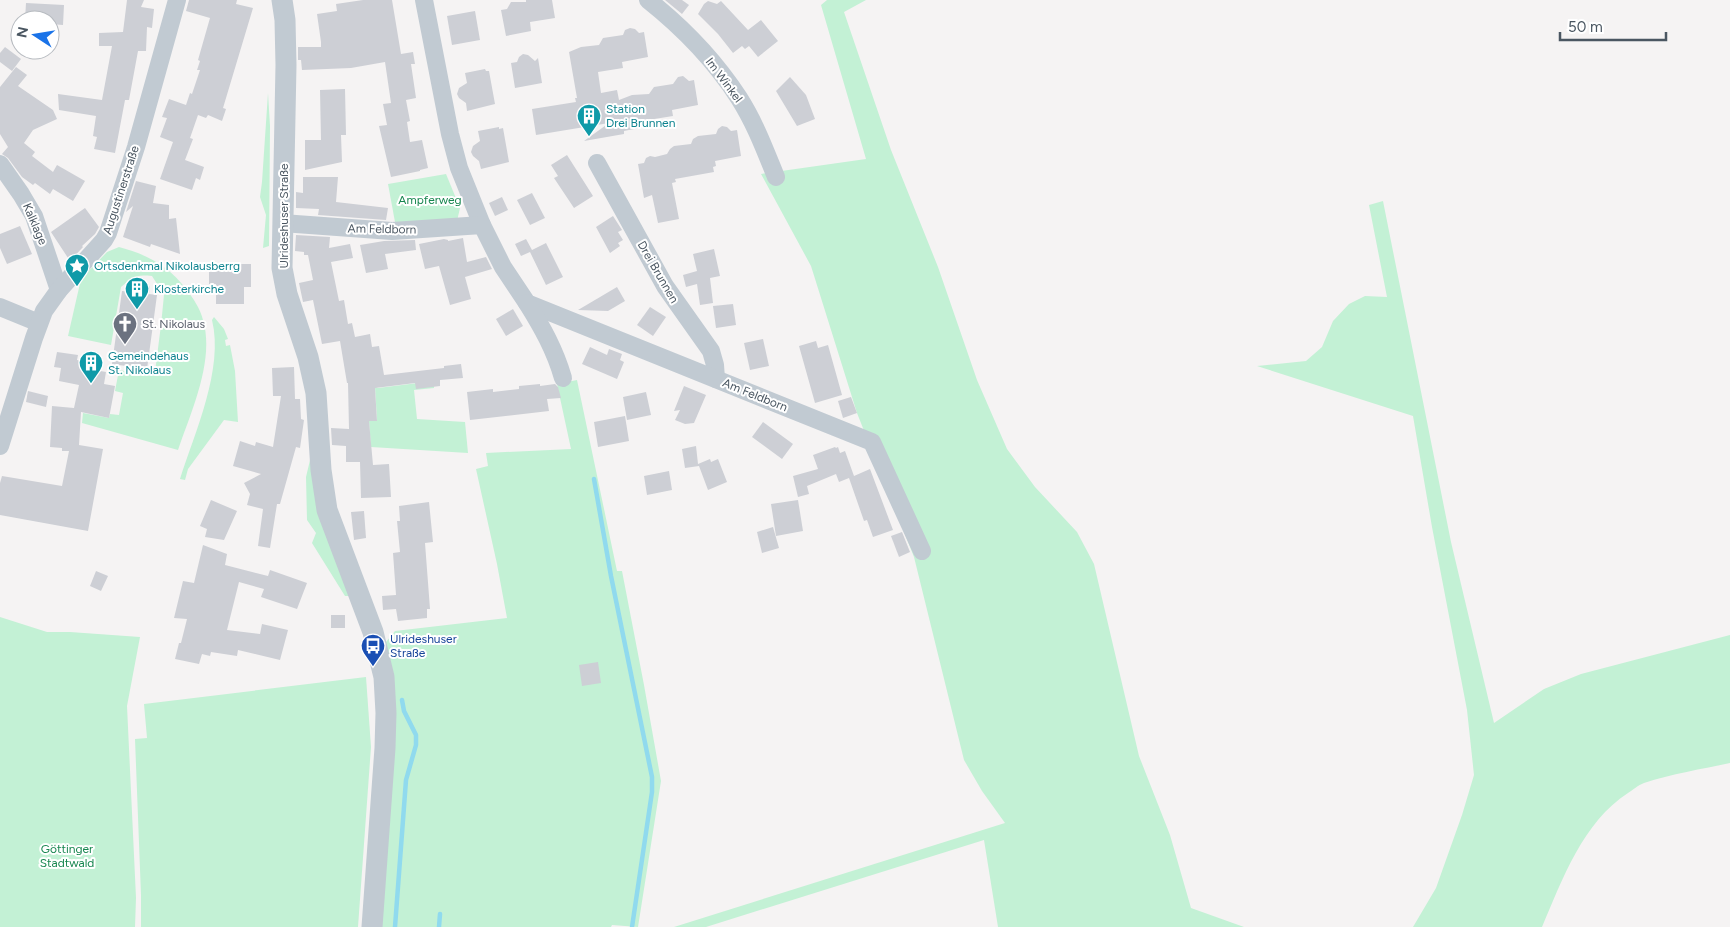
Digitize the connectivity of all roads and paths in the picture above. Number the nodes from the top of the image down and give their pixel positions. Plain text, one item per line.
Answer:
1 (177, 0) edge
2 (282, 0) edge
3 (424, 0) edge
4 (648, 0) edge
5 (598, 163) dead end
6 (0, 164) edge
7 (776, 178) dead end
8 (282, 223) junction
9 (482, 225) junction
10 (59, 290) junction
11 (527, 303) junction
12 (0, 307) edge
13 (39, 323) junction
14 (563, 378) dead end
15 (716, 379) junction
16 (0, 446) edge
17 (922, 552) dead end
18 (372, 927) edge

1 - 10 street, Augustinerstraße
2 - 8 street, Ulrideshuser Straße
3 - 9 street
4 - 7 street, Im Winkel
5 - 15 street, Drei Brunnen
6 - 10 street, Kalklage
8 - 9 street, Am Feldborn
8 - 18 street, Ulrideshuser Straße
9 - 11 street
10 - 13 street, Augustinerstraße
11 - 14 street
11 - 15 street, Am Feldborn
12 - 13 street
13 - 16 street, Augustinerstraße
15 - 17 street, Am Feldborn

